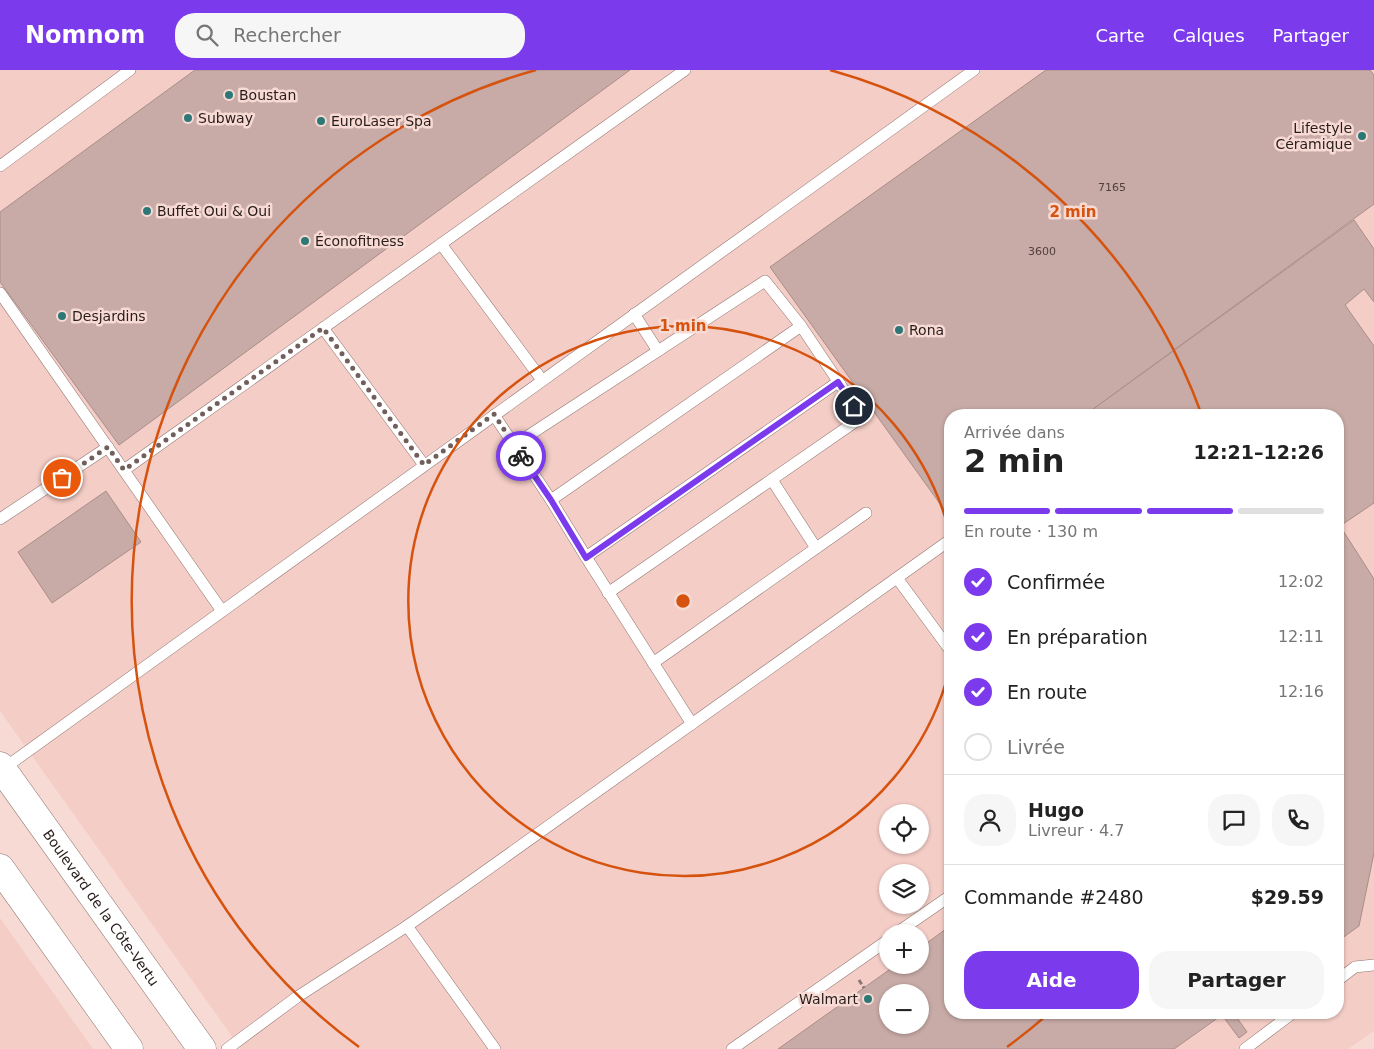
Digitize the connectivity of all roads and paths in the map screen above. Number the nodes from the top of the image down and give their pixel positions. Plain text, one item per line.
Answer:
1 (130, 70) edge
2 (685, 70) edge
3 (974, 70) edge
4 (0, 166) edge
5 (441, 244) junction
6 (0, 293) edge
7 (634, 314) junction
8 (801, 326) junction
9 (323, 328) junction
10 (658, 351) junction
11 (542, 380) junction
12 (838, 382) junction
13 (494, 414) junction
14 (514, 445) junction
15 (108, 447) junction
16 (424, 465) junction
17 (124, 470) junction
18 (772, 480) junction
19 (551, 500) junction
20 (866, 513) dead end
21 (0, 519) edge
22 (944, 544) edge
23 (816, 548) junction
24 (586, 558) junction
25 (897, 578) junction
26 (608, 593) junction
27 (222, 611) junction
28 (944, 642) edge
29 (653, 663) junction
30 (692, 724) junction
31 (1, 768) edge
32 (0, 868) edge
33 (944, 900) edge
34 (910, 924) edge
35 (407, 926) junction
36 (879, 946) edge
37 (1374, 965) edge
38 (1344, 975) edge
39 (1285, 1019) edge
40 (129, 1049) edge
41 (202, 1049) edge
42 (227, 1049) edge
43 (495, 1049) edge
44 (732, 1049) edge
45 (1245, 1049) edge

1 - 4 lane
2 - 5 lane
3 - 7 lane
5 - 9 lane
5 - 11 lane
6 - 15 lane
7 - 10 lane
7 - 11 lane
8 - 10 lane
8 - 12 lane
8 - 19 lane
9 - 16 lane
9 - 17 lane
10 - 14 lane
11 - 13 lane
12 - 18 lane
12 - 24 lane
13 - 14 lane
13 - 16 lane
14 - 19 lane
15 - 17 lane
15 - 21 lane
16 - 27 lane
17 - 27 lane
18 - 23 lane
18 - 26 lane
19 - 24 lane
20 - 23 lane
22 - 25 lane
23 - 29 lane
24 - 26 lane
25 - 28 lane
25 - 30 lane
26 - 29 lane
27 - 31 lane
29 - 30 lane
30 - 35 lane
31 - 41 main road, Boulevard de la Côte-Vertu
32 - 40 main road
33 - 34 lane
35 - 42 lane
35 - 43 lane
36 - 44 lane
37 - 38 lane
39 - 45 lane

